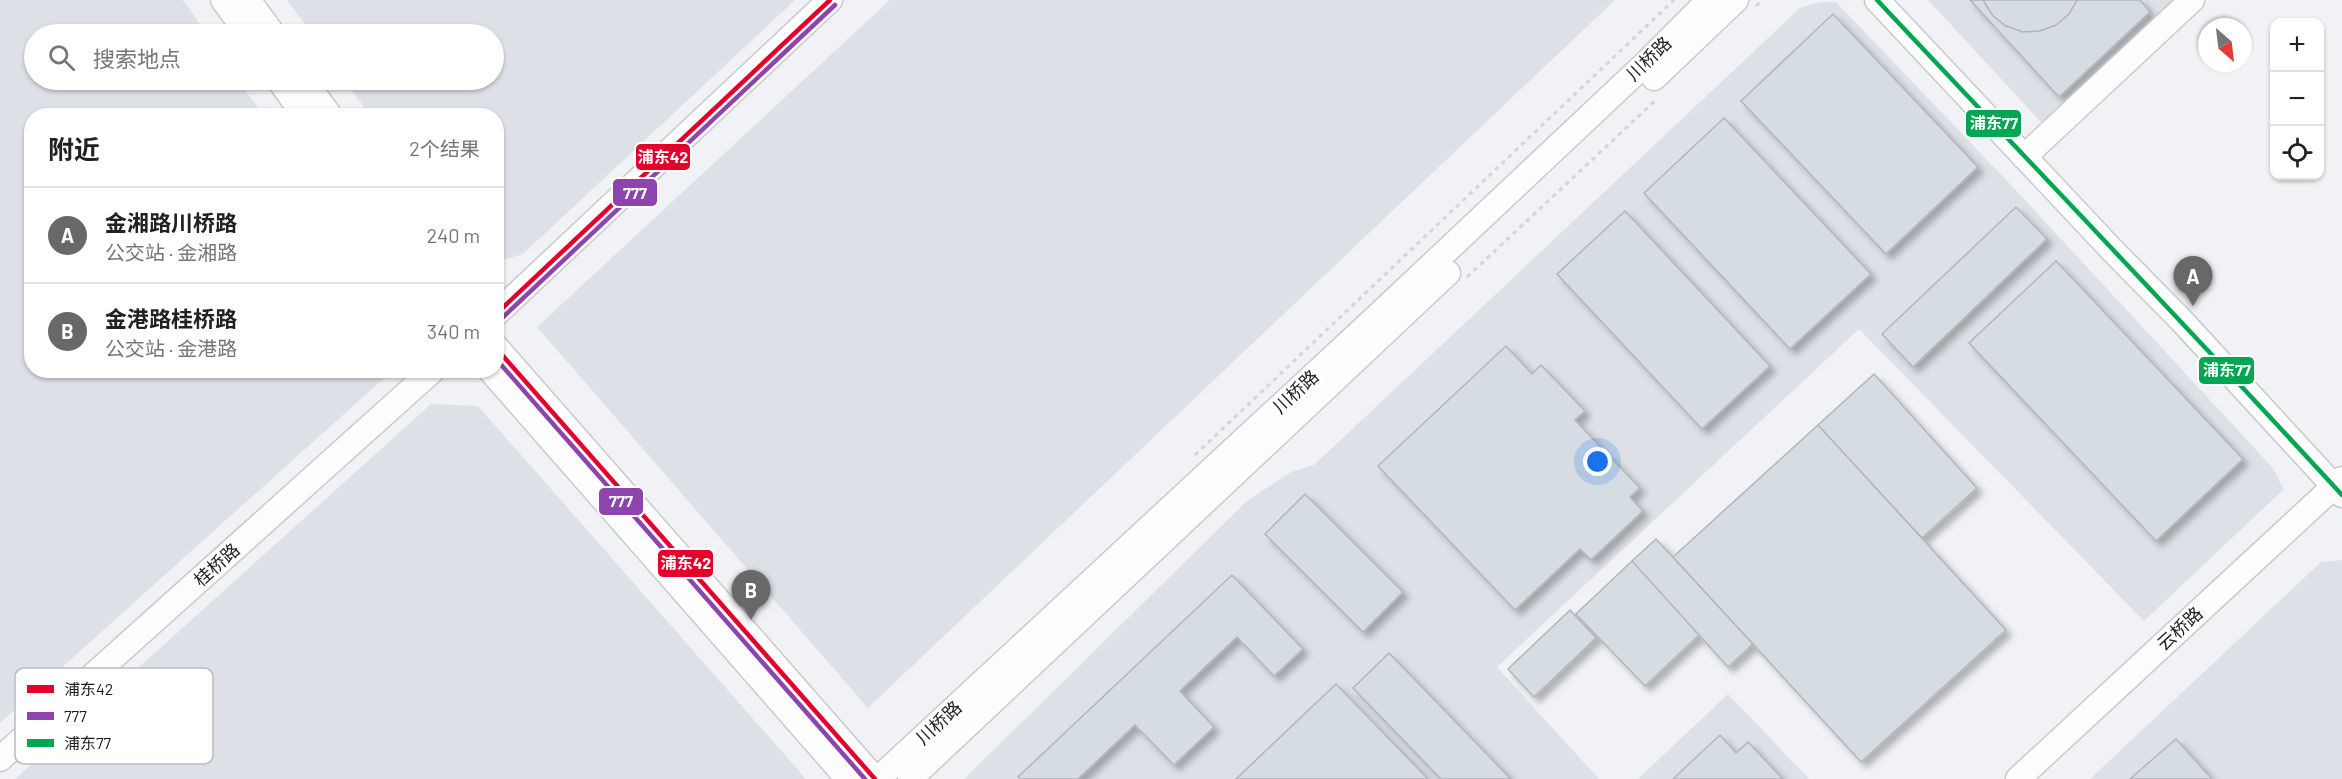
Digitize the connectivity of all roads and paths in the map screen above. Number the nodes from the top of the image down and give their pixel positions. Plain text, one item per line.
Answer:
1 (223, 0) edge
2 (248, 0) edge
3 (830, 0) edge
4 (1674, 0) edge
5 (1709, 0) edge
6 (1736, 0) edge
7 (1877, 0) edge
8 (2182, 3) edge
9 (241, 24) edge
10 (266, 24) edge
11 (286, 90) edge
12 (311, 90) edge
13 (299, 108) edge
14 (324, 108) edge
15 (2025, 157) junction
16 (504, 306) edge
17 (504, 356) edge
18 (424, 378) edge
19 (497, 378) edge
20 (1188, 461) dead end
21 (2340, 487) edge
22 (101, 668) edge
23 (15, 746) edge
24 (0, 759) edge
25 (848, 779) edge
26 (876, 779) edge
27 (910, 779) edge
28 (2018, 779) edge

1 - 9 street
2 - 10 street
3 - 16 street
4 - 20 path
5 - 26 street, 川桥路
6 - 27 street, 川桥路
7 - 15 street
8 - 15 street
11 - 13 street
12 - 14 street
15 - 21 street
17 - 26 street
18 - 22 street, 桂桥路
19 - 25 street
21 - 28 street, 云桥路
23 - 24 street, 桂桥路

